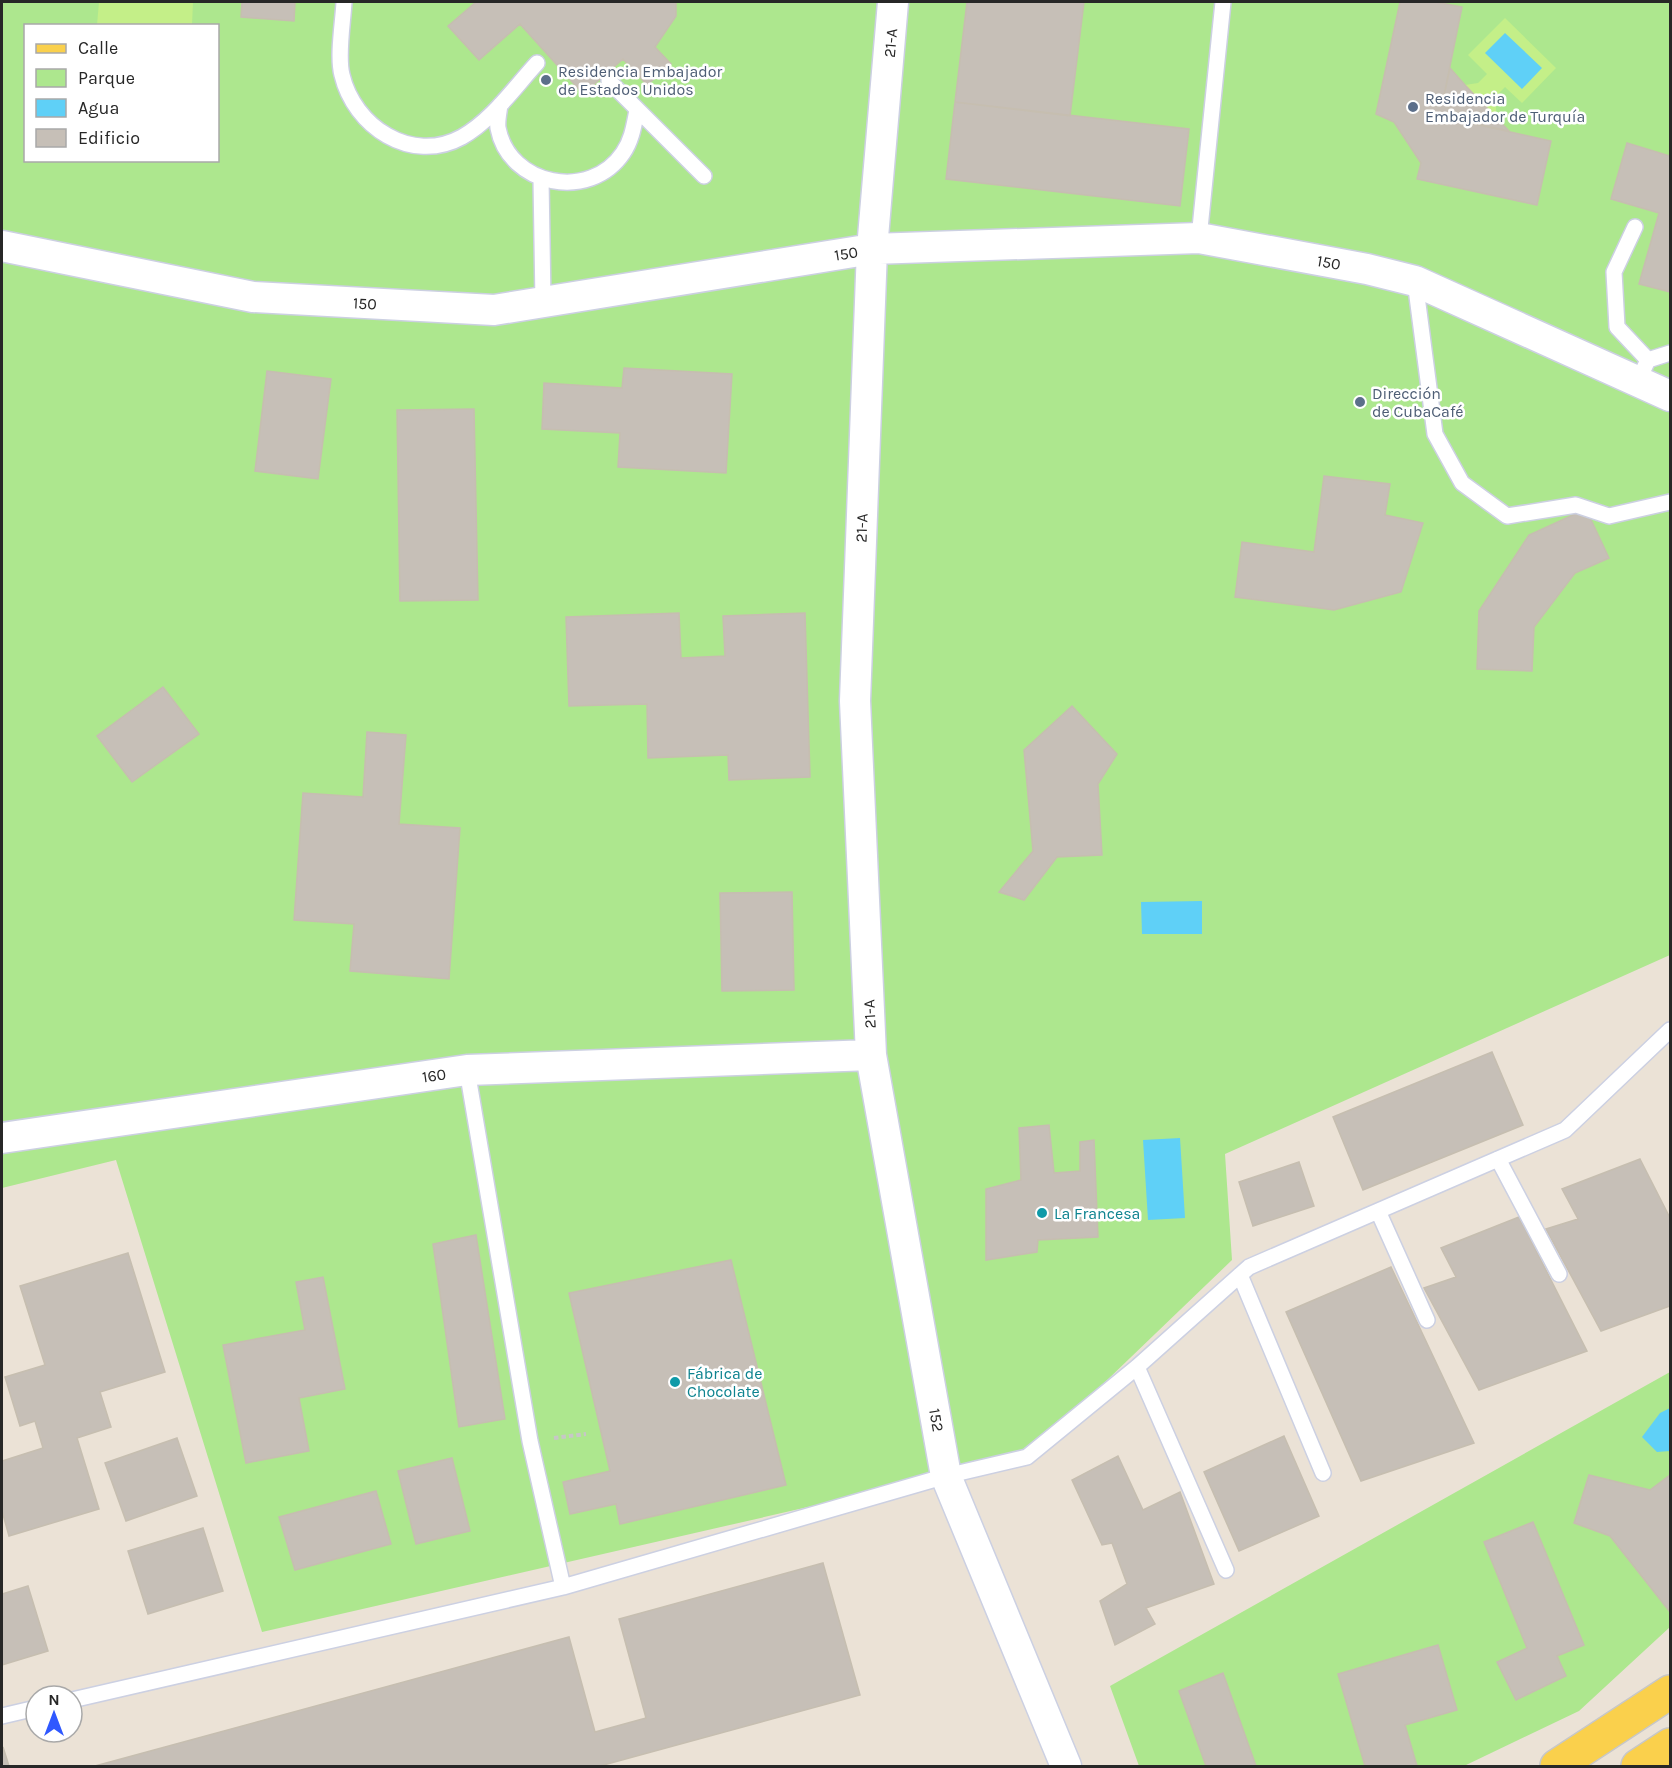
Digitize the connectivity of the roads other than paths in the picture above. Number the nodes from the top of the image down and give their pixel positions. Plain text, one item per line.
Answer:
1 (344, 2) edge
2 (894, 2) edge
3 (1223, 2) edge
4 (537, 63) dead end
5 (609, 81) dead end
6 (500, 105) junction
7 (638, 110) junction
8 (704, 176) dead end
9 (541, 179) junction
10 (1635, 227) dead end
11 (1199, 238) junction
12 (2, 246) edge
13 (872, 249) junction
14 (1415, 281) junction
15 (543, 302) junction
16 (1671, 353) edge
17 (1643, 371) junction
18 (1671, 396) edge
19 (1671, 502) edge
20 (1671, 1030) edge
21 (871, 1055) junction
22 (467, 1070) junction
23 (2, 1138) edge
24 (1498, 1159) junction
25 (1378, 1211) junction
26 (1559, 1274) dead end
27 (1240, 1275) junction
28 (1427, 1320) dead end
29 (1137, 1367) junction
30 (1323, 1473) dead end
31 (946, 1476) junction
32 (1226, 1570) dead end
33 (563, 1587) junction
34 (1671, 1692) edge
35 (84, 1697) edge
36 (24, 1711) edge
37 (2, 1716) edge
38 (1671, 1745) edge
39 (1066, 1767) edge
40 (1557, 1767) edge
41 (1638, 1767) edge

1 - 6 lane
2 - 13 street, 21-A
3 - 11 lane
4 - 6 lane
5 - 7 lane
6 - 9 lane
7 - 8 lane
7 - 9 lane
9 - 15 lane
10 - 17 lane
11 - 13 street, 150
11 - 14 street, 150
12 - 15 street, 150
13 - 15 street, 150
13 - 21 street, 21-A
14 - 17 street, 150
14 - 19 lane
16 - 17 lane
17 - 18 street, 150
20 - 24 lane
21 - 22 street, 160
21 - 31 street, 152
22 - 23 street, 160
22 - 33 lane
24 - 25 lane
24 - 26 lane
25 - 27 lane
25 - 28 lane
27 - 29 lane
27 - 30 lane
29 - 31 lane
29 - 32 lane
31 - 33 lane
31 - 39 street, 152
33 - 35 lane
34 - 40 main road
36 - 37 lane
38 - 41 main road

